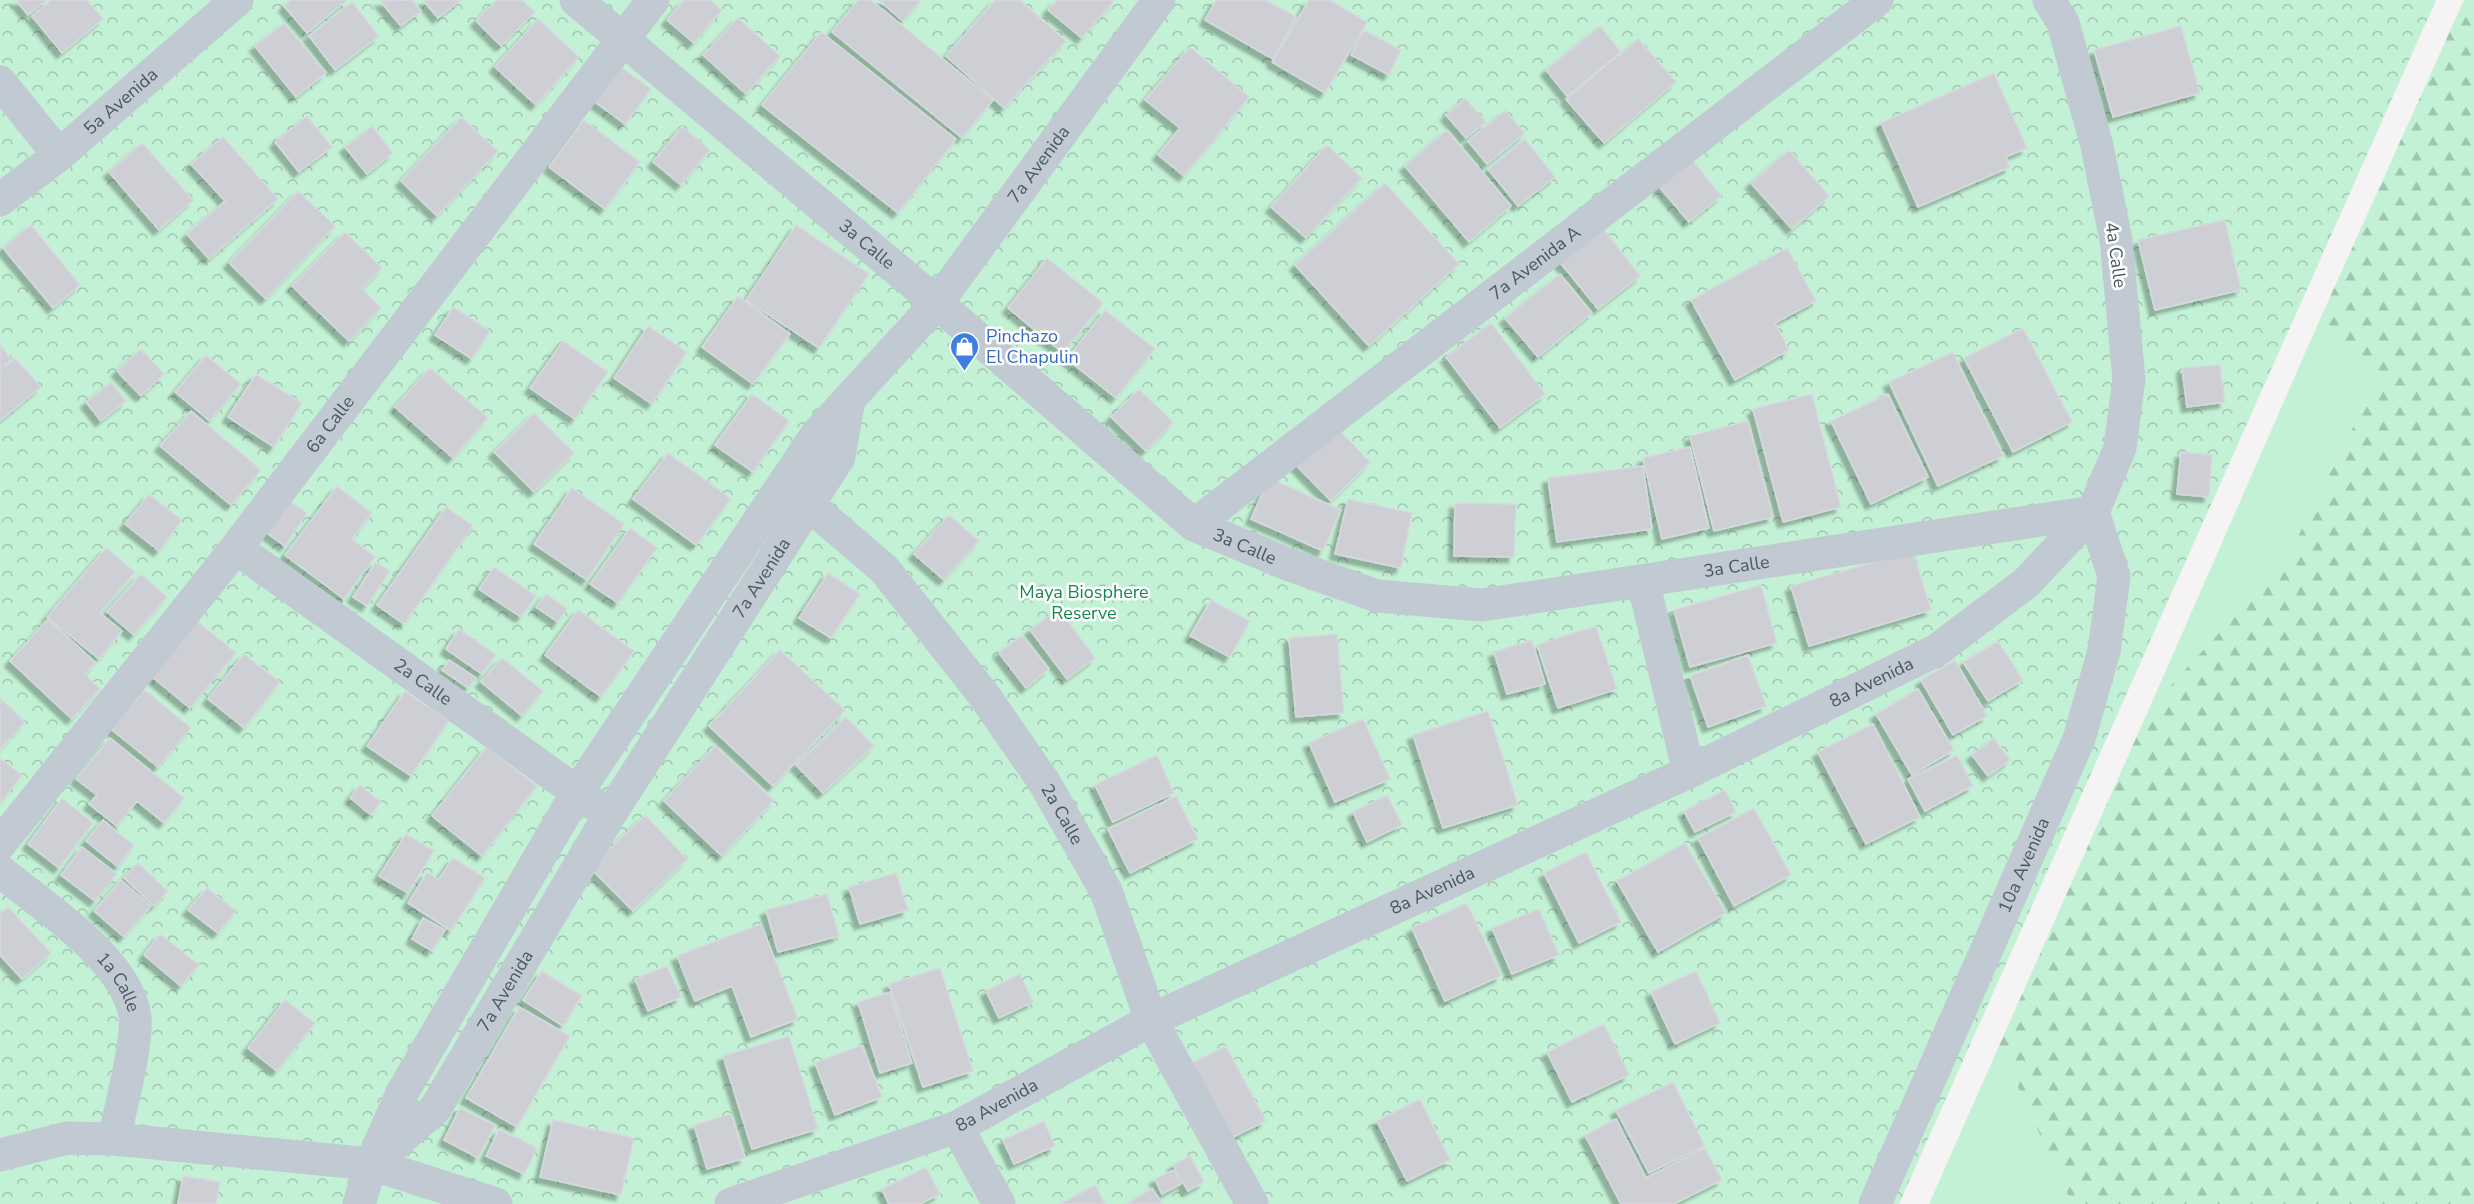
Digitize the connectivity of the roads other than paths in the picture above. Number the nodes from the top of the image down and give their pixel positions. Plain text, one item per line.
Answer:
1 (237, 0) edge
2 (576, 0) edge
3 (653, 0) edge
4 (1159, 0) edge
5 (1877, 0) edge
6 (2049, 0) edge
7 (620, 40) junction
8 (0, 82) edge
9 (59, 155) junction
10 (0, 200) edge
11 (937, 303) junction
12 (795, 497) junction
13 (2093, 512) junction
14 (1194, 525) junction
15 (236, 548) junction
16 (1643, 581) junction
17 (1689, 772) junction
18 (578, 791) junction
19 (609, 816) junction
20 (0, 844) edge
21 (0, 872) edge
22 (1151, 1020) junction
23 (957, 1127) junction
24 (114, 1139) junction
25 (0, 1155) edge
26 (371, 1164) junction
27 (359, 1204) edge
28 (496, 1204) edge
29 (731, 1204) edge
30 (999, 1204) edge
31 (1252, 1204) edge
32 (1875, 1204) edge

1 - 9 street, 5a Avenida
2 - 7 street, 3a Calle
3 - 7 street, 6a Calle
4 - 11 street, 7a Avenida
5 - 14 street, 7a Avenida A
6 - 13 street, 4a Calle
7 - 11 street, 3a Calle
7 - 15 street, 6a Calle
8 - 9 street
9 - 10 street, 5a Avenida
11 - 12 street, 7a Avenida
11 - 14 street, 3a Calle
12 - 18 street
12 - 19 street, 7a Avenida
12 - 22 street, 2a Calle
13 - 16 street, 3a Calle
13 - 17 street, 8a Avenida
13 - 32 street, 10a Avenida
14 - 16 street, 3a Calle
15 - 18 street, 2a Calle
15 - 20 street, 6a Calle
16 - 17 street
17 - 22 street, 8a Avenida
18 - 19 street, 2a Calle
18 - 26 street
19 - 26 street, 7a Avenida
21 - 24 street, 1a Calle
22 - 23 street, 8a Avenida
22 - 31 street, 2a Calle
23 - 29 street, 8a Avenida
23 - 30 street
24 - 25 street
24 - 26 street
26 - 27 street
26 - 28 street

